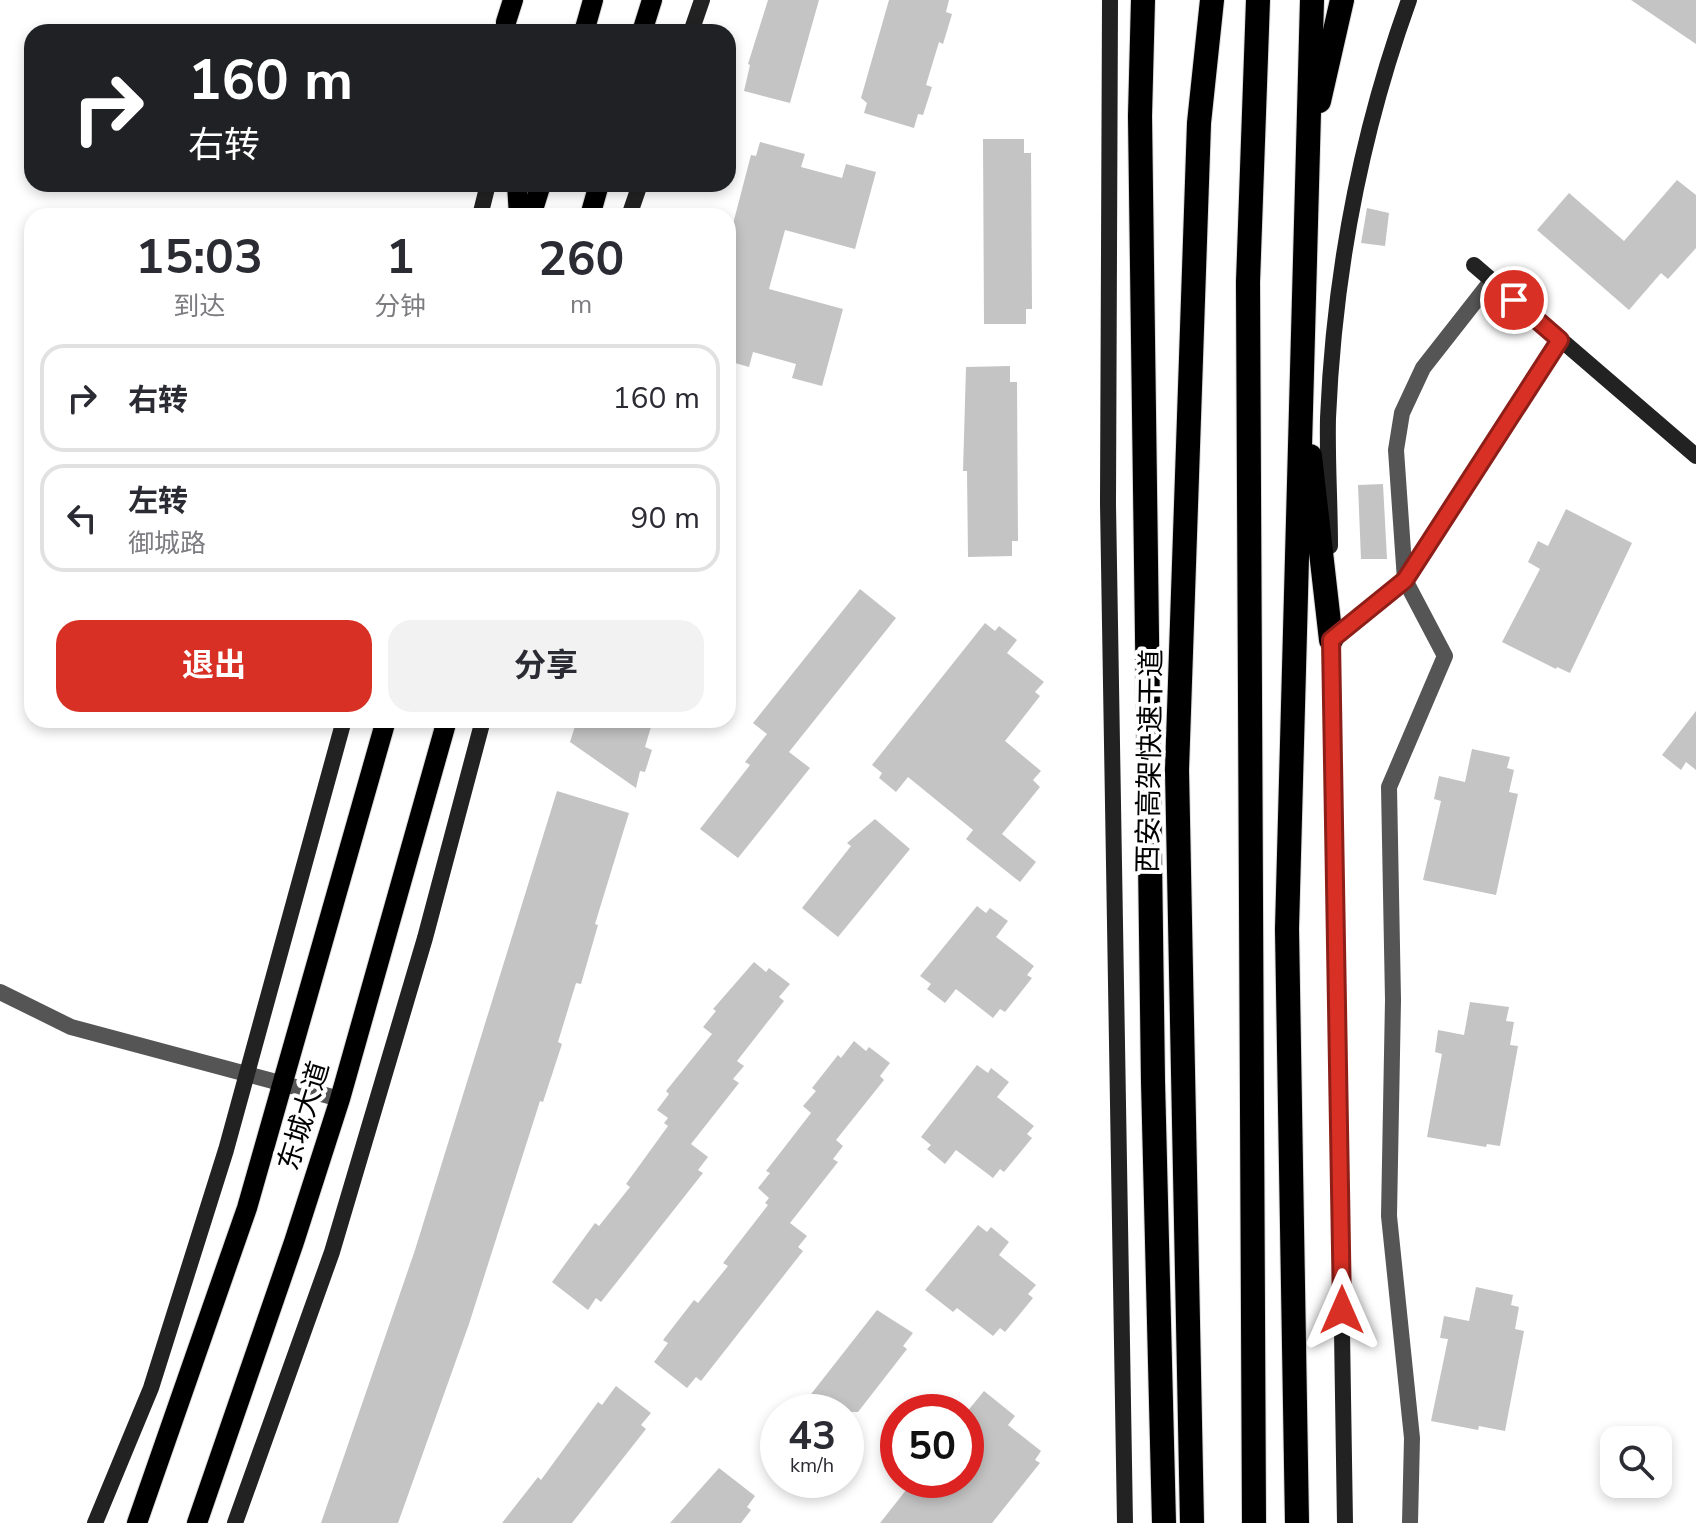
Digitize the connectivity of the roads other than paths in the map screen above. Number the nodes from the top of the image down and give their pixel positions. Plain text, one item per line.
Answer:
1 (593, 0) edge
2 (652, 0) edge
3 (702, 0) edge
4 (1110, 0) edge
5 (1143, 0) edge
6 (1212, 0) edge
7 (1258, 0) edge
8 (1312, 0) edge
9 (1342, 0) edge
10 (1409, 0) edge
11 (512, 1) edge
12 (506, 24) edge
13 (586, 24) edge
14 (644, 24) edge
15 (694, 24) edge
16 (1306, 158) junction
17 (1474, 265) dead end
18 (1492, 280) junction
19 (1560, 340) junction
20 (1300, 366) junction
21 (1696, 456) edge
22 (1405, 580) junction
23 (1331, 640) junction
24 (342, 728) edge
25 (384, 728) edge
26 (445, 728) edge
27 (481, 728) edge
28 (0, 992) edge
29 (246, 1073) junction
30 (283, 1083) junction
31 (340, 1099) junction
32 (95, 1523) edge
33 (137, 1523) edge
34 (197, 1523) edge
35 (235, 1523) edge
36 (1125, 1523) edge
37 (1164, 1523) edge
38 (1192, 1523) edge
39 (1254, 1523) edge
40 (1297, 1523) edge
41 (1345, 1523) edge
42 (1410, 1523) edge

1 - 13 main road
2 - 14 main road
3 - 15 street
4 - 36 street
5 - 37 highway
6 - 38 highway, 西安高架快速干道
7 - 39 highway
8 - 16 highway
9 - 16 highway
10 - 23 street
11 - 12 main road
16 - 20 highway
17 - 18 street
18 - 19 street
18 - 22 street
19 - 21 street
19 - 22 street
20 - 23 highway
20 - 40 highway
22 - 23 street
22 - 42 street
23 - 41 street
24 - 29 street
25 - 30 main road, 东城大道
26 - 31 main road, 东城大道
27 - 35 street
28 - 29 street
29 - 30 street
29 - 32 street
30 - 31 street
30 - 33 main road, 东城大道
31 - 34 main road, 东城大道

